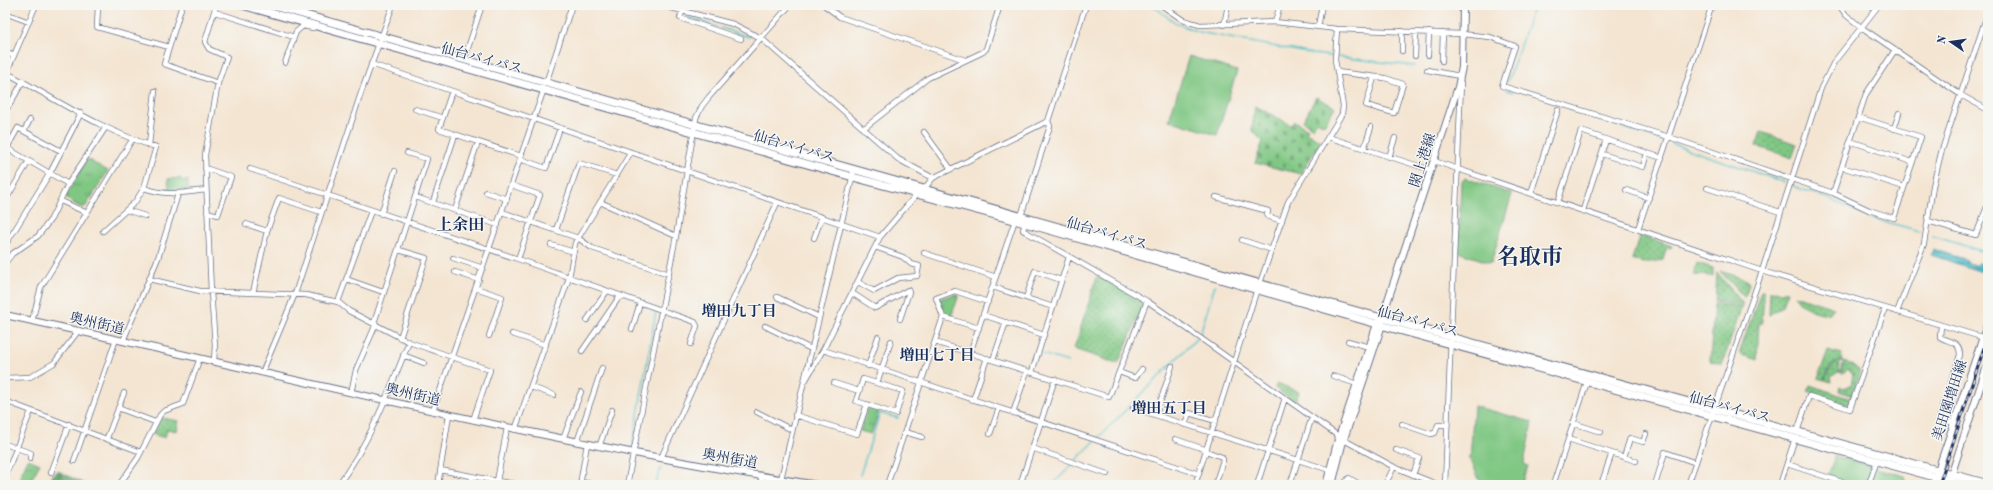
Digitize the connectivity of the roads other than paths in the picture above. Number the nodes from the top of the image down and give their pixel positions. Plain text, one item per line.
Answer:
1 (36, 5) edge
2 (98, 5) edge
3 (182, 5) edge
4 (216, 5) edge
5 (242, 5) edge
6 (270, 5) edge
7 (305, 5) edge
8 (393, 5) edge
9 (482, 5) edge
10 (572, 5) edge
11 (661, 5) edge
12 (790, 5) edge
13 (824, 5) edge
14 (1000, 5) edge
15 (1086, 5) edge
16 (1161, 5) edge
17 (1228, 5) edge
18 (1280, 5) edge
19 (1322, 5) edge
20 (1464, 5) edge
21 (1712, 5) edge
22 (1839, 5) edge
23 (1879, 5) edge
24 (683, 10) junction
25 (215, 12) junction
26 (1988, 12) edge
27 (5, 13) edge
28 (302, 14) junction
29 (29, 22) junction
30 (1275, 22) junction
31 (1224, 25) junction
32 (1318, 27) junction
33 (1861, 27) junction
34 (1337, 29) junction
35 (1402, 31) junction
36 (1416, 32) junction
37 (1429, 32) junction
38 (1443, 33) junction
39 (1462, 34) junction
40 (294, 37) junction
41 (358, 37) junction
42 (761, 38) junction
43 (741, 39) dead end
44 (380, 40) junction
45 (169, 47) junction
46 (1895, 50) junction
47 (1402, 51) dead end
48 (5, 52) edge
49 (14, 56) junction
50 (1415, 56) dead end
51 (1428, 56) dead end
52 (464, 60) junction
53 (965, 60) junction
54 (1442, 61) dead end
55 (285, 63) dead end
56 (370, 64) junction
57 (1462, 67) junction
58 (1427, 70) dead end
59 (1337, 72) junction
60 (6, 73) edge
61 (1460, 76) junction
62 (1374, 78) junction
63 (23, 81) junction
64 (218, 84) junction
65 (545, 86) junction
66 (155, 91) dead end
67 (452, 91) junction
68 (1961, 95) junction
69 (9, 106) dead end
70 (415, 109) dead end
71 (1451, 109) junction
72 (1558, 110) dead end
73 (1988, 110) edge
74 (81, 113) junction
75 (1899, 113) dead end
76 (1460, 115) junction
77 (1858, 117) junction
78 (443, 118) junction
79 (534, 119) junction
80 (30, 120) dead end
81 (1048, 121) junction
82 (106, 127) junction
83 (694, 127) junction
84 (1371, 127) dead end
85 (560, 128) junction
86 (863, 129) junction
87 (1894, 129) junction
88 (24, 131) junction
89 (924, 132) dead end
90 (455, 135) junction
91 (1328, 137) junction
92 (1669, 137) junction
93 (1395, 138) dead end
94 (132, 140) junction
95 (1606, 140) junction
96 (1850, 141) junction
97 (478, 142) junction
98 (149, 145) junction
99 (1364, 149) junction
100 (61, 151) junction
101 (631, 152) junction
102 (407, 153) dead end
103 (1647, 153) junction
104 (1602, 154) junction
105 (1389, 157) junction
106 (521, 158) junction
107 (1662, 158) junction
108 (30, 161) junction
109 (1434, 161) junction
110 (1912, 162) junction
111 (1842, 167) junction
112 (205, 168) junction
113 (1457, 168) junction
114 (250, 169) dead end
115 (951, 169) junction
116 (1431, 170) junction
117 (395, 171) dead end
118 (686, 171) junction
119 (50, 173) junction
120 (853, 173) junction
121 (617, 175) junction
122 (933, 178) junction
123 (1790, 179) junction
124 (68, 184) junction
125 (511, 185) junction
126 (1904, 187) junction
127 (144, 188) junction
128 (1707, 188) dead end
129 (924, 189) junction
130 (206, 190) junction
131 (1626, 190) dead end
132 (486, 192) dead end
133 (1531, 193) junction
134 (1833, 193) junction
135 (178, 194) junction
136 (917, 194) junction
137 (327, 196) junction
138 (415, 197) junction
139 (1216, 198) dead end
140 (1649, 198) junction
141 (506, 199) junction
142 (5, 201) edge
143 (61, 201) junction
144 (433, 202) junction
145 (600, 202) junction
146 (1558, 202) junction
147 (777, 203) junction
148 (1988, 204) edge
149 (126, 210) junction
150 (455, 210) junction
151 (1583, 210) junction
152 (370, 211) junction
153 (207, 212) junction
154 (322, 212) junction
155 (502, 212) junction
156 (1780, 212) junction
157 (86, 213) junction
158 (381, 214) junction
159 (146, 216) dead end
160 (822, 217) junction
161 (1018, 218) junction
162 (1282, 221) junction
163 (1928, 221) junction
164 (531, 222) junction
165 (407, 223) junction
166 (841, 223) junction
167 (1025, 223) junction
168 (246, 224) dead end
169 (498, 225) junction
170 (1638, 229) junction
171 (556, 230) junction
172 (103, 231) dead end
173 (267, 231) junction
174 (676, 236) junction
175 (880, 237) junction
176 (578, 238) junction
177 (814, 238) dead end
178 (1242, 240) dead end
179 (5, 244) edge
180 (551, 245) dead end
181 (875, 247) junction
182 (399, 250) junction
183 (489, 250) junction
184 (1272, 250) junction
185 (574, 252) junction
186 (924, 253) dead end
187 (1068, 257) junction
188 (453, 258) dead end
189 (518, 259) junction
190 (5, 263) edge
191 (483, 268) junction
192 (1762, 271) junction
193 (455, 272) dead end
194 (669, 274) junction
195 (996, 277) junction
196 (569, 278) junction
197 (149, 279) junction
198 (346, 279) junction
199 (479, 280) junction
200 (1061, 280) junction
201 (858, 282) junction
202 (1258, 286) junction
203 (993, 287) junction
204 (476, 288) junction
205 (607, 291) junction
206 (211, 292) junction
207 (384, 292) junction
208 (253, 293) junction
209 (852, 293) junction
210 (295, 294) junction
211 (620, 296) junction
212 (777, 297) dead end
213 (1026, 298) junction
214 (1147, 301) junction
215 (338, 302) junction
216 (988, 302) junction
217 (640, 303) junction
218 (1053, 306) junction
219 (1884, 309) junction
220 (662, 311) junction
221 (1897, 312) junction
222 (5, 315) edge
223 (983, 315) junction
224 (818, 317) junction
225 (943, 317) junction
226 (900, 319) dead end
227 (587, 320) dead end
228 (32, 321) junction
229 (1006, 322) junction
230 (1380, 322) junction
231 (1988, 322) edge
232 (375, 324) junction
233 (1941, 325) junction
234 (765, 326) dead end
235 (979, 328) junction
236 (632, 329) dead end
237 (79, 330) junction
238 (512, 334) dead end
239 (1044, 335) junction
240 (489, 336) dead end
241 (878, 337) dead end
242 (400, 338) junction
243 (1985, 338) edge
244 (116, 339) junction
245 (123, 340) junction
246 (1450, 340) junction
247 (891, 341) dead end
248 (1348, 341) dead end
249 (409, 342) junction
250 (935, 342) junction
251 (691, 344) dead end
252 (546, 346) junction
253 (1369, 347) junction
254 (811, 349) junction
255 (823, 350) junction
256 (582, 351) dead end
257 (970, 353) junction
258 (404, 355) junction
259 (452, 357) junction
260 (200, 358) junction
261 (987, 358) junction
262 (993, 360) junction
263 (214, 361) junction
264 (424, 363) dead end
265 (1235, 363) junction
266 (1988, 363) edge
267 (868, 366) junction
268 (1172, 366) dead end
269 (602, 368) dead end
270 (1142, 369) dead end
271 (882, 370) junction
272 (1030, 371) junction
273 (1119, 372) junction
274 (262, 373) junction
275 (1334, 376) dead end
276 (5, 378) edge
277 (1055, 379) junction
278 (921, 382) junction
279 (1587, 382) junction
280 (834, 383) dead end
281 (877, 383) junction
282 (1985, 383) edge
283 (1357, 384) junction
284 (802, 386) junction
285 (531, 387) junction
286 (859, 391) junction
287 (581, 392) dead end
288 (124, 393) dead end
289 (350, 393) junction
290 (554, 395) dead end
291 (1285, 398) junction
292 (386, 400) junction
293 (973, 400) junction
294 (5, 401) edge
295 (867, 404) junction
296 (118, 408) junction
297 (999, 408) junction
298 (1133, 408) dead end
299 (612, 410) dead end
300 (31, 411) junction
301 (433, 411) junction
302 (757, 412) dead end
303 (1713, 412) junction
304 (1013, 413) junction
305 (449, 415) junction
306 (795, 415) junction
307 (1156, 415) junction
308 (1312, 417) junction
309 (473, 420) junction
310 (1216, 421) junction
311 (155, 422) junction
312 (1041, 422) junction
313 (1573, 423) junction
314 (1954, 423) junction
315 (69, 424) junction
316 (1402, 424) dead end
317 (1185, 425) junction
318 (1447, 425) junction
319 (507, 428) junction
320 (86, 430) junction
321 (514, 430) junction
322 (792, 430) junction
323 (905, 432) junction
324 (1601, 432) dead end
325 (990, 434) dead end
326 (1212, 434) junction
327 (1646, 434) dead end
328 (1796, 435) junction
329 (922, 437) dead end
330 (106, 438) junction
331 (1342, 438) junction
332 (563, 439) junction
333 (1175, 439) dead end
334 (1568, 439) junction
335 (577, 442) junction
336 (5, 444) edge
337 (588, 444) junction
338 (599, 447) junction
339 (17, 448) junction
340 (1032, 448) junction
341 (1396, 450) dead end
342 (1206, 451) junction
343 (1268, 451) junction
344 (141, 452) junction
345 (634, 452) junction
346 (1612, 453) junction
347 (1624, 457) junction
348 (661, 458) junction
349 (30, 460) dead end
350 (74, 461) dead end
351 (1298, 461) junction
352 (1636, 461) dead end
353 (1877, 461) junction
354 (1696, 463) junction
355 (1786, 464) junction
356 (1394, 467) junction
357 (1938, 469) junction
358 (440, 470) junction
359 (1330, 470) junction
360 (51, 473) dead end
361 (1952, 473) junction
362 (1107, 474) dead end
363 (1199, 474) junction
364 (1414, 475) junction
365 (472, 476) junction
366 (762, 476) junction
367 (5, 477) edge
368 (1935, 477) junction
369 (780, 482) edge
370 (497, 483) edge
371 (1689, 483) edge
372 (1949, 483) edge
373 (580, 484) edge
374 (1988, 484) edge
375 (119, 485) edge
376 (338, 485) edge
377 (438, 485) edge
378 (471, 485) edge
379 (522, 485) edge
380 (597, 485) edge
381 (627, 485) edge
382 (760, 485) edge
383 (818, 485) edge
384 (887, 485) edge
385 (1020, 485) edge
386 (1195, 485) edge
387 (1215, 485) edge
388 (1265, 485) edge
389 (1290, 485) edge
390 (1326, 485) edge
391 (1332, 485) edge
392 (1343, 485) edge
393 (1361, 485) edge
394 (1384, 485) edge
395 (1439, 485) edge
396 (1445, 485) edge
397 (1553, 485) edge
398 (1601, 485) edge
399 (1654, 485) edge
400 (1702, 485) edge
401 (1780, 485) edge
402 (1850, 485) edge
403 (1868, 485) edge
404 (1933, 485) edge
405 (1964, 485) edge

1 - 29 street
2 - 45 street
3 - 45 street
4 - 25 street
5 - 41 highway, 仙台バイパス
6 - 28 highway, 仙台バイパス
7 - 28 street
8 - 44 street
9 - 52 street
10 - 65 street
11 - 24 street
12 - 42 street
13 - 53 street
14 - 53 street
15 - 81 street
16 - 31 street
17 - 31 street
18 - 30 street
19 - 32 street
20 - 39 main road, 閖上港線
21 - 92 street
22 - 33 street
23 - 33 street
24 - 42 street
24 - 43 street
25 - 40 street
25 - 64 street
26 - 68 street
27 - 29 street
28 - 44 highway, 仙台バイパス
29 - 49 street
30 - 31 street
30 - 32 street
32 - 34 street
33 - 46 street
33 - 123 street
34 - 35 street
34 - 59 street
35 - 36 street
35 - 47 street
36 - 37 street
36 - 50 street
37 - 38 street
37 - 51 street
38 - 39 street
38 - 54 street
39 - 57 main road, 閖上港線
39 - 92 street
40 - 41 street
40 - 55 street
41 - 44 highway, 仙台バイパス
42 - 83 street
42 - 86 street
44 - 52 highway, 仙台バイパス
44 - 56 street
44 - 65 highway, 仙台バイパス
45 - 64 street
46 - 68 street
46 - 77 street
48 - 49 street
49 - 60 street
52 - 65 highway, 仙台バイパス
53 - 86 street
56 - 67 street
56 - 137 street
57 - 61 main road, 閖上港線
57 - 76 street
58 - 61 street
59 - 62 street
59 - 91 street
60 - 63 street
61 - 71 main road, 閖上港線
62 - 62 street
63 - 69 street
63 - 74 street
64 - 112 street
65 - 79 street
65 - 83 highway, 仙台バイパス
66 - 98 street
67 - 78 street
67 - 79 street
68 - 73 street
68 - 163 street
70 - 78 street
71 - 76 street
71 - 109 main road, 閖上港線
72 - 133 street
74 - 82 street
74 - 100 street
75 - 87 street
76 - 113 street
77 - 87 street
77 - 96 street
78 - 90 street
79 - 85 street
79 - 106 street
80 - 88 street
81 - 115 street
81 - 161 street
82 - 94 street
82 - 124 street
83 - 118 street
83 - 120 highway, 仙台バイパス
84 - 99 street
85 - 101 street
85 - 106 street
86 - 122 street
87 - 110 street
88 - 100 street
88 - 108 street
89 - 115 street
90 - 97 street
90 - 144 street
91 - 99 street
91 - 162 street
92 - 107 street
92 - 123 street
93 - 105 street
94 - 98 street
94 - 157 street
95 - 103 street
95 - 104 street
95 - 146 street
96 - 110 street
96 - 111 street
97 - 106 street
97 - 150 street
98 - 127 street
99 - 105 street
100 - 119 street
101 - 118 street
101 - 121 street
102 - 138 street
103 - 104 street
103 - 107 street
104 - 151 street
105 - 116 street
106 - 125 street
107 - 140 street
108 - 119 street
108 - 142 street
109 - 113 street
109 - 116 main road, 閖上港線
110 - 126 street
111 - 126 street
111 - 134 street
112 - 130 street
112 - 153 street
113 - 133 street
113 - 246 street
114 - 137 street
115 - 122 street
116 - 230 main road, 閖上港線
117 - 158 street
118 - 147 street
118 - 174 street
119 - 124 street
119 - 179 street
120 - 129 highway, 仙台バイパス
120 - 136 highway, 仙台バイパス
120 - 166 street
121 - 145 street
121 - 171 street
122 - 129 street
123 - 134 street
123 - 156 street
124 - 143 street
125 - 141 street
125 - 164 street
126 - 134 street
127 - 135 street
127 - 149 street
128 - 156 street
129 - 161 highway, 仙台バイパス
130 - 135 street
130 - 153 street
131 - 140 street
132 - 141 street
133 - 146 street
135 - 197 street
136 - 161 highway, 仙台バイパス
136 - 175 street
137 - 152 street
137 - 154 street
138 - 144 street
138 - 165 street
139 - 162 street
140 - 170 street
141 - 155 street
143 - 157 street
143 - 190 street
144 - 150 street
145 - 174 street
145 - 176 street
146 - 151 street
147 - 160 street
147 - 348 street
148 - 163 street
149 - 159 street
149 - 172 street
150 - 169 street
151 - 170 street
152 - 158 street
152 - 198 street
153 - 206 street
154 - 173 street
154 - 210 street
155 - 164 street
155 - 169 street
156 - 192 street
157 - 228 street
158 - 165 street
160 - 166 street
160 - 177 street
161 - 167 highway, 仙台バイパス
161 - 195 street
161 - 202 highway, 仙台バイパス
162 - 184 street
163 - 221 street
164 - 171 street
164 - 189 street
165 - 182 street
165 - 183 street
166 - 175 street
166 - 224 street
167 - 187 street
167 - 202 highway, 仙台バイパス
168 - 173 street
169 - 183 street
170 - 192 street
171 - 176 street
173 - 208 street
174 - 194 street
175 - 181 street
176 - 185 street
176 - 194 street
178 - 184 street
180 - 185 street
181 - 201 street
181 - 201 street
182 - 207 street
182 - 242 street
183 - 189 street
183 - 191 street
184 - 202 street
185 - 196 street
186 - 195 street
187 - 200 street
187 - 214 street
188 - 191 street
189 - 196 street
191 - 199 street
192 - 219 street
192 - 303 street
193 - 199 street
194 - 220 street
195 - 203 street
196 - 205 street
196 - 252 street
197 - 206 street
197 - 245 street
198 - 207 street
198 - 215 street
199 - 204 street
200 - 213 street
200 - 218 street
201 - 209 street
202 - 230 highway, 仙台バイパス
202 - 265 street
203 - 213 street
203 - 216 street
204 - 240 street
204 - 259 street
205 - 211 street
205 - 227 street
206 - 208 street
206 - 263 street
207 - 232 street
208 - 210 street
209 - 226 street
209 - 255 street
210 - 215 street
210 - 274 street
211 - 217 street
211 - 256 street
212 - 224 street
213 - 218 street
214 - 265 street
214 - 273 street
215 - 232 street
216 - 223 street
216 - 225 street
217 - 220 street
217 - 236 street
218 - 239 street
219 - 221 street
219 - 328 street
220 - 251 street
220 - 345 street
221 - 233 street
222 - 228 main road, 奥州街道
223 - 229 street
223 - 235 street
224 - 254 street
225 - 235 street
225 - 250 street
228 - 237 main road, 奥州街道
229 - 239 street
229 - 262 street
230 - 246 highway, 仙台バイパス
230 - 253 main road, 閖上港線
230 - 331 main road, 閖上港線
231 - 243 main road, 美田園増田線
232 - 242 street
232 - 289 street
233 - 243 street
233 - 314 street
234 - 254 street
235 - 257 street
237 - 244 main road, 奥州街道
237 - 276 street
238 - 252 street
239 - 272 street
241 - 267 street
242 - 249 street
243 - 314 main road, 美田園増田線
244 - 245 main road, 奥州街道
244 - 320 street
245 - 260 main road, 奥州街道
246 - 279 highway, 仙台バイパス
246 - 303 highway, 仙台バイパス
246 - 318 street
247 - 271 street
248 - 253 street
249 - 258 street
249 - 259 street
250 - 257 street
250 - 278 street
252 - 285 street
253 - 283 main road, 閖上港線
254 - 284 street
255 - 267 street
255 - 284 street
257 - 261 street
258 - 264 street
258 - 292 street
259 - 301 street
259 - 309 street
260 - 263 main road, 奥州街道
260 - 311 street
261 - 262 street
261 - 293 street
262 - 272 street
263 - 274 main road, 奥州街道
265 - 291 street
265 - 310 street
266 - 282 main road, 美田園増田線
267 - 271 street
268 - 307 street
269 - 335 street
270 - 273 street
271 - 278 street
271 - 281 street
272 - 277 street
272 - 304 street
273 - 277 street
274 - 289 main road, 奥州街道
275 - 283 street
277 - 312 street
278 - 293 street
278 - 323 street
279 - 303 highway, 仙台バイパス
279 - 313 street
280 - 286 street
281 - 286 street
281 - 295 street
282 - 361 main road, 美田園増田線
283 - 331 main road, 閖上港線
284 - 306 street
285 - 290 street
285 - 321 street
286 - 295 street
287 - 332 street
288 - 296 street
289 - 292 main road, 奥州街道
291 - 308 street
291 - 343 street
292 - 301 main road, 奥州街道
292 - 376 street
293 - 297 street
294 - 300 street
295 - 306 street
296 - 311 street
296 - 330 street
297 - 304 street
297 - 325 street
298 - 307 street
299 - 338 street
300 - 315 street
300 - 339 street
301 - 305 main road, 奥州街道
302 - 322 street
303 - 328 highway, 仙台バイパス
303 - 354 street
304 - 312 street
305 - 309 main road, 奥州街道
305 - 358 street
306 - 322 street
307 - 317 street
308 - 331 street
308 - 351 street
309 - 319 main road, 奥州街道
310 - 317 street
310 - 326 street
311 - 344 street
312 - 340 street
312 - 363 street
313 - 324 street
313 - 334 street
314 - 357 main road, 美田園増田線
315 - 320 street
315 - 360 street
316 - 318 street
317 - 326 street
318 - 396 street
319 - 321 main road, 奥州街道
319 - 370 street
320 - 330 street
320 - 350 street
321 - 332 main road, 奥州街道
322 - 369 street
323 - 329 street
323 - 384 street
326 - 342 street
326 - 343 street
327 - 347 street
328 - 353 highway, 仙台バイパス
328 - 355 street
328 - 357 highway, 仙台バイパス
330 - 344 street
331 - 356 street
331 - 359 main road, 閖上港線
331 - 391 main road, 閖上港線
332 - 335 main road, 奥州街道
333 - 342 street
334 - 346 street
334 - 397 street
335 - 337 main road, 奥州街道
336 - 339 street
337 - 338 main road, 奥州街道
337 - 373 street
338 - 345 main road, 奥州街道
339 - 349 street
339 - 367 street
340 - 362 street
340 - 385 street
341 - 364 street
342 - 363 street
342 - 387 street
343 - 351 street
343 - 388 street
344 - 375 street
345 - 348 main road, 奥州街道
345 - 381 street
346 - 347 street
346 - 398 street
347 - 352 street
348 - 366 main road, 奥州街道
351 - 359 street
351 - 389 street
353 - 368 highway, 仙台バイパス
353 - 403 street
354 - 371 street
354 - 399 street
355 - 401 street
355 - 402 street
356 - 364 street
356 - 394 street
357 - 361 highway, 仙台バイパス
357 - 368 main road, 美田園増田線
358 - 365 street
358 - 377 street
359 - 390 main road, 閖上港線
361 - 372 main road, 美田園増田線
361 - 374 highway, 仙台バイパス
363 - 386 street
364 - 395 street
365 - 370 street
365 - 378 street
366 - 369 main road, 奥州街道
366 - 382 street
368 - 372 highway, 仙台バイパス
368 - 404 main road, 美田園増田線
369 - 383 main road, 奥州街道
370 - 379 street
371 - 400 street
372 - 405 highway, 仙台バイパス
373 - 380 street
392 - 393 street

